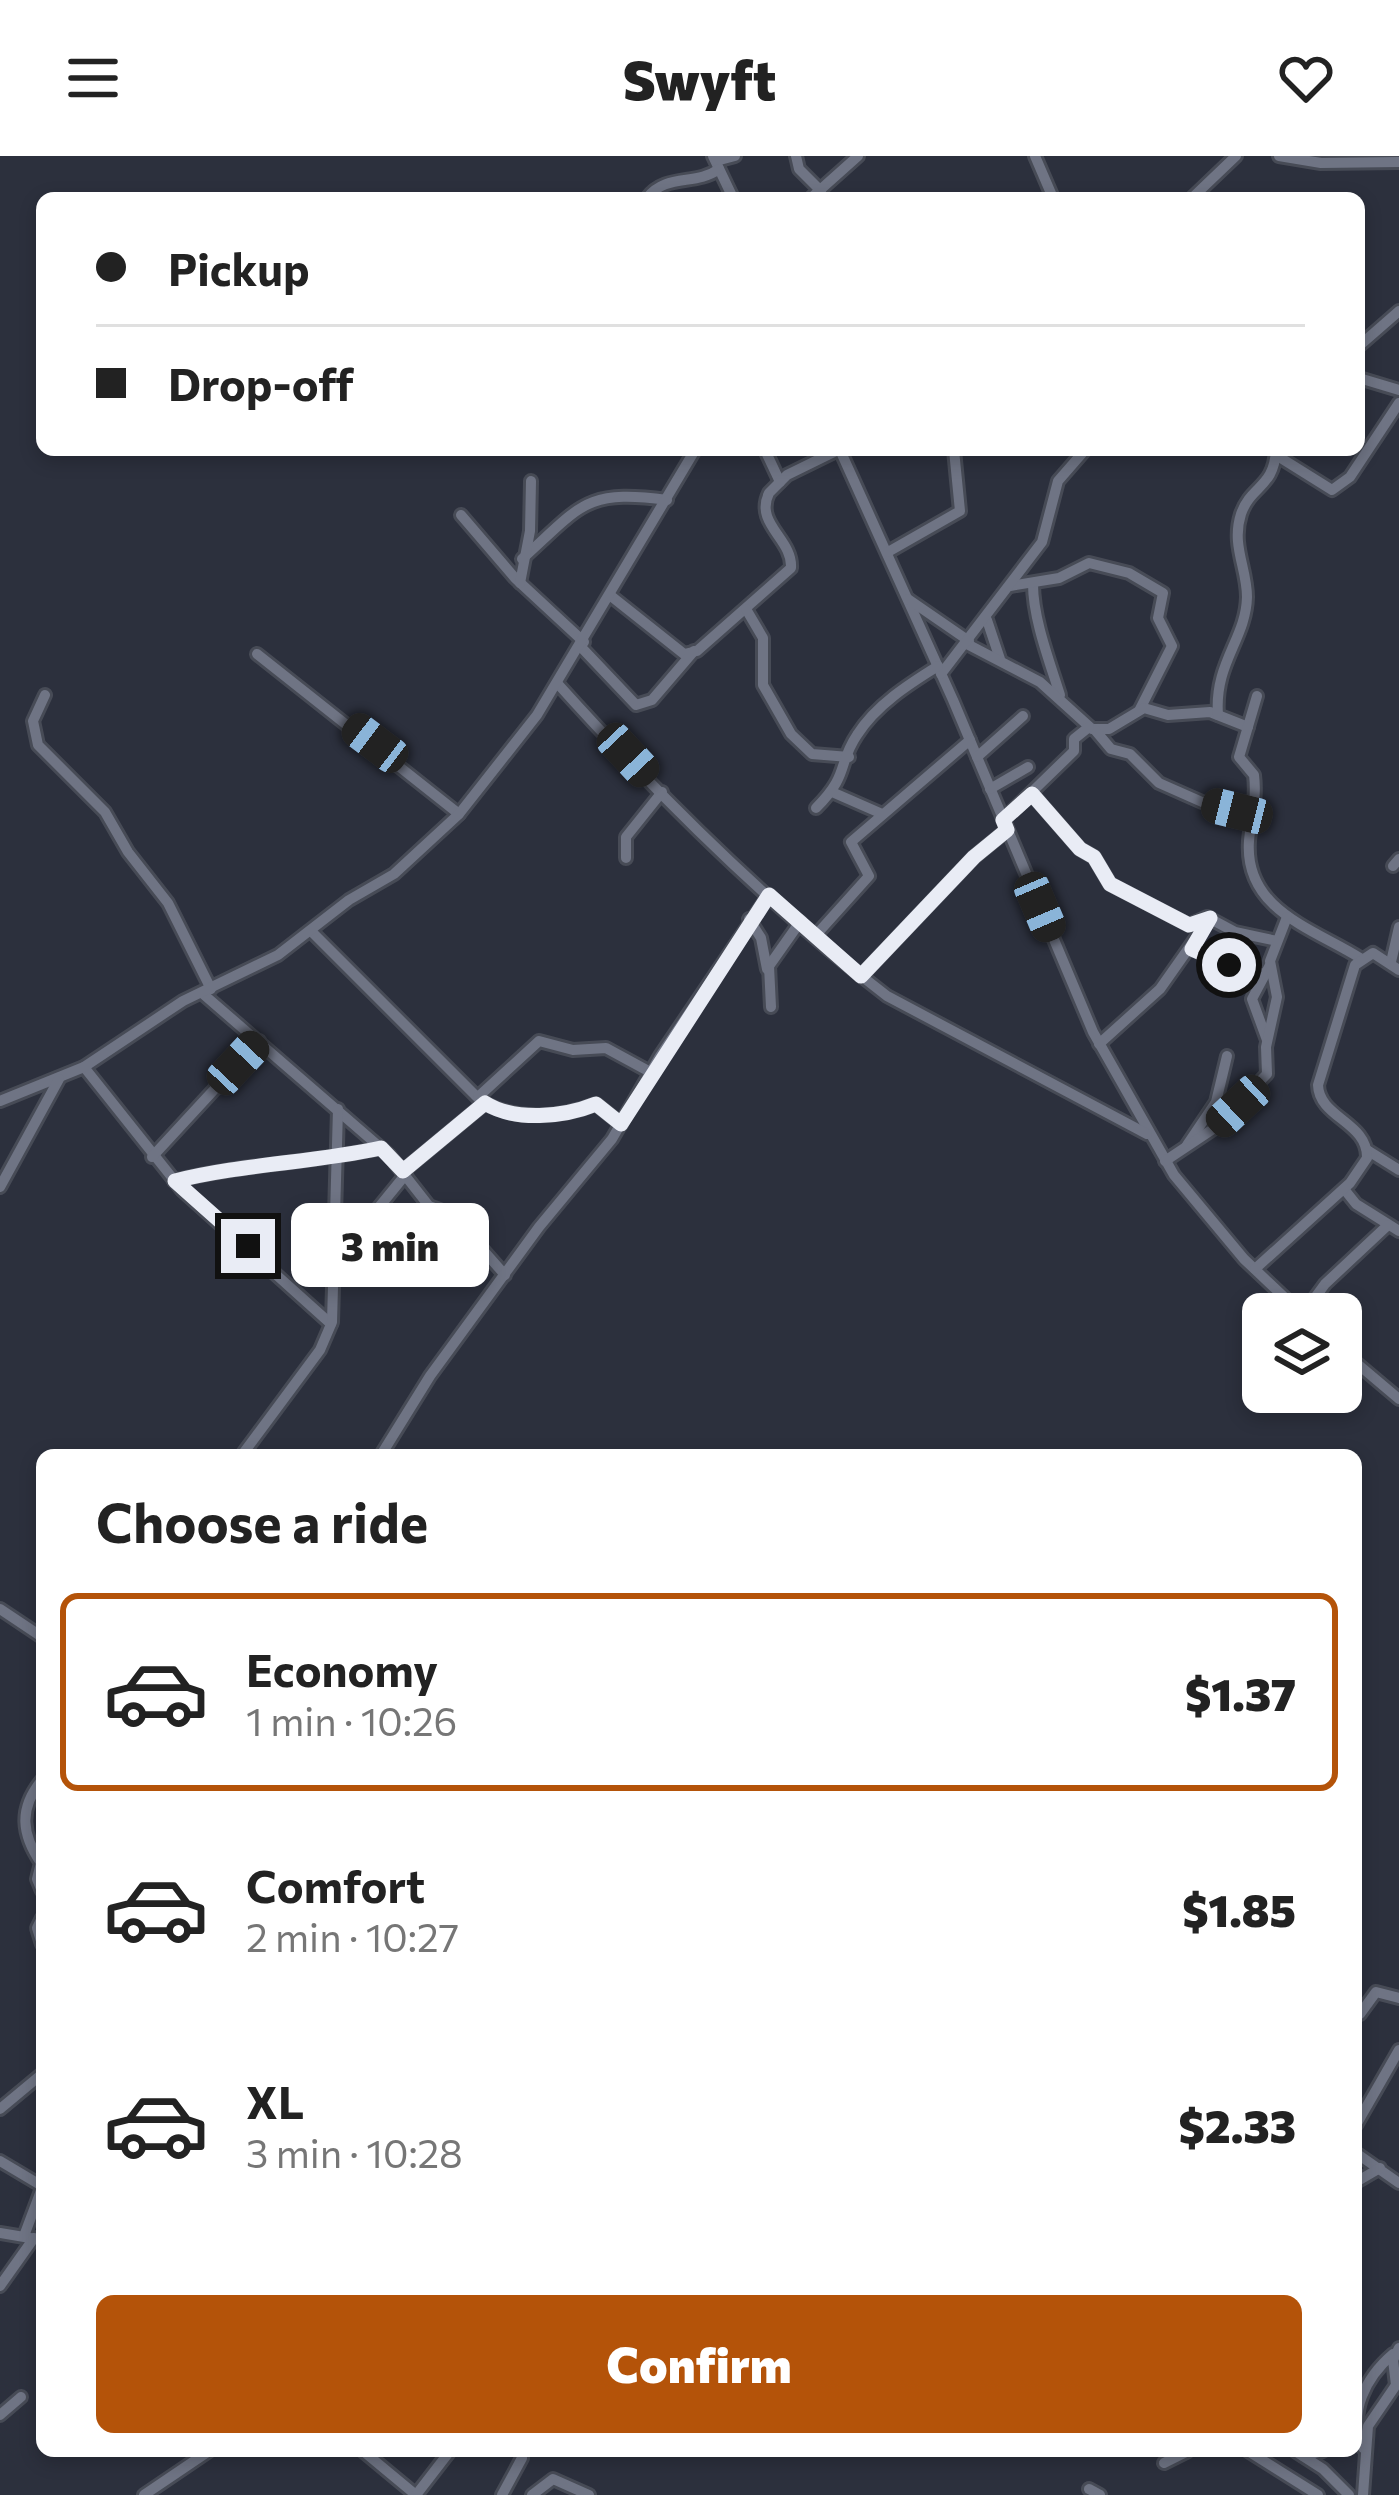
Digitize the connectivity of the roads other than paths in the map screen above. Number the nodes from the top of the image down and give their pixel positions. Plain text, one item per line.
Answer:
1 (735, 156) edge
2 (796, 156) edge
3 (858, 156) edge
4 (1035, 156) edge
5 (1236, 156) edge
6 (1279, 156) edge
7 (716, 162) edge
8 (1399, 163) edge
9 (653, 192) edge
10 (730, 192) edge
11 (815, 192) edge
12 (820, 192) edge
13 (1050, 192) edge
14 (1198, 192) edge
15 (1399, 310) edge
16 (1365, 341) edge
17 (1365, 380) edge
18 (1399, 390) edge
19 (1399, 404) edge
20 (1365, 455) edge
21 (692, 456) edge
22 (768, 456) edge
23 (832, 456) edge
24 (844, 456) edge
25 (955, 456) edge
26 (1079, 456) edge
27 (1276, 456) edge
28 (1281, 456) edge
29 (1364, 456) edge
30 (532, 481) dead end
31 (780, 482) junction
32 (667, 500) junction
33 (461, 515) dead end
34 (888, 553) junction
35 (522, 559) junction
36 (520, 583) junction
37 (1033, 584) junction
38 (1010, 586) junction
39 (611, 596) junction
40 (907, 598) junction
41 (746, 609) junction
42 (987, 620) junction
43 (968, 642) junction
44 (582, 644) junction
45 (694, 652) junction
46 (256, 654) dead end
47 (1001, 662) junction
48 (939, 670) junction
49 (557, 683) junction
50 (45, 695) dead end
51 (1257, 696) dead end
52 (1060, 698) junction
53 (1140, 709) junction
54 (1219, 715) junction
55 (1022, 716) dead end
56 (1248, 727) junction
57 (1092, 729) junction
58 (970, 740) junction
59 (849, 757) junction
60 (977, 758) junction
61 (1028, 767) dead end
62 (990, 789) junction
63 (662, 792) junction
64 (832, 792) junction
65 (1032, 794) junction
66 (816, 808) dead end
67 (880, 813) junction
68 (459, 814) junction
69 (1255, 814) junction
70 (1005, 825) junction
71 (626, 858) dead end
72 (769, 895) junction
73 (1287, 917) junction
74 (1210, 918) junction
75 (749, 919) junction
76 (800, 922) junction
77 (1303, 927) junction
78 (1399, 927) edge
79 (311, 931) junction
80 (815, 935) junction
81 (1275, 945) junction
82 (1192, 949) junction
83 (1360, 958) junction
84 (1395, 966) edge
85 (1267, 970) junction
86 (768, 972) junction
87 (861, 976) junction
88 (206, 991) junction
89 (771, 1007) dead end
90 (1268, 1040) junction
91 (259, 1041) junction
92 (1099, 1044) junction
93 (1228, 1055) dead end
94 (84, 1067) junction
95 (652, 1073) junction
96 (59, 1079) junction
97 (481, 1100) junction
98 (0, 1101) edge
99 (338, 1109) junction
100 (621, 1124) junction
101 (1150, 1135) junction
102 (381, 1148) junction
103 (1185, 1148) junction
104 (1367, 1150) junction
105 (152, 1156) junction
106 (339, 1157) junction
107 (1165, 1160) junction
108 (1399, 1170) edge
109 (404, 1172) junction
110 (175, 1181) junction
111 (0, 1187) edge
112 (1344, 1189) junction
113 (1394, 1228) edge
114 (331, 1266) junction
115 (1255, 1269) junction
116 (505, 1275) junction
117 (1280, 1293) edge
118 (1320, 1293) edge
119 (331, 1324) junction
120 (1362, 1368) edge
121 (1399, 1399) edge
122 (246, 1449) edge
123 (385, 1449) edge
124 (0, 1610) edge
125 (36, 1633) edge
126 (36, 1790) edge
127 (36, 1855) edge
128 (1399, 1998) edge
129 (1362, 2011) edge
130 (1399, 2050) edge
131 (1380, 2080) junction
132 (36, 2081) edge
133 (1399, 2081) edge
134 (0, 2109) edge
135 (1362, 2114) edge
136 (1362, 2157) edge
137 (0, 2161) edge
138 (1380, 2168) junction
139 (1362, 2178) edge
140 (36, 2183) edge
141 (1399, 2183) edge
142 (0, 2233) edge
143 (33, 2238) edge
144 (0, 2286) edge
145 (1397, 2350) edge
146 (1362, 2396) edge
147 (21, 2397) dead end
148 (0, 2415) edge
149 (1362, 2439) edge
150 (1364, 2449) junction
151 (200, 2457) edge
152 (369, 2457) edge
153 (445, 2457) edge
154 (1176, 2457) edge
155 (1257, 2457) edge
156 (1304, 2457) edge
157 (522, 2458) dead end
158 (1164, 2463) dead end
159 (1293, 2481) junction
160 (143, 2495) edge
161 (502, 2495) edge
162 (532, 2495) edge
163 (589, 2495) edge
164 (1285, 2495) edge
165 (1318, 2495) edge
166 (1349, 2495) edge
167 (1363, 2495) edge

1 - 7 street
2 - 11 street
3 - 12 street
4 - 13 street
5 - 14 street
6 - 8 street
7 - 9 street
7 - 10 street
15 - 16 street
17 - 18 street
19 - 20 street
21 - 32 street
22 - 31 street
23 - 31 street
24 - 34 street
25 - 34 street
26 - 38 street
27 - 54 street
28 - 29 street
30 - 35 street
31 - 41 street
32 - 35 street
32 - 39 street
33 - 36 street
34 - 40 street
35 - 36 street
36 - 44 street
37 - 38 street
37 - 52 street
37 - 53 street
38 - 42 street
39 - 44 street
39 - 45 street
40 - 43 street
40 - 48 street
41 - 45 street
41 - 59 street
42 - 43 street
42 - 47 street
43 - 47 street
43 - 48 street
44 - 45 street
44 - 49 street
46 - 68 street
47 - 52 street
48 - 58 street
48 - 59 street
49 - 63 street
49 - 68 street
50 - 88 street
51 - 56 street
52 - 57 street
53 - 54 street
53 - 57 street
54 - 56 street
55 - 60 street
56 - 69 street
57 - 65 street
57 - 69 street
58 - 60 street
58 - 67 street
59 - 64 street
60 - 62 street
61 - 62 street
62 - 70 street
63 - 71 street
63 - 72 street
64 - 66 street
64 - 67 street
65 - 70 street
65 - 74 street
67 - 80 street
68 - 79 street
69 - 73 street
70 - 87 street
70 - 92 street
72 - 75 street
72 - 76 street
73 - 77 street
73 - 81 street
74 - 81 street
74 - 82 street
75 - 86 street
75 - 95 street
76 - 80 street
76 - 86 street
77 - 81 street
77 - 83 street
78 - 84 street
79 - 88 street
79 - 97 street
80 - 87 street
81 - 85 street
82 - 85 street
82 - 92 street
83 - 84 street
83 - 104 street
85 - 90 street
85 - 90 street
86 - 89 street
87 - 101 street
88 - 91 street
88 - 94 street
90 - 103 street
91 - 99 street
91 - 105 street
92 - 101 street
93 - 103 street
94 - 96 street
94 - 105 street
95 - 97 street
95 - 100 street
96 - 98 street
96 - 111 street
97 - 100 street
97 - 109 street
99 - 102 street
99 - 106 street
100 - 116 street
101 - 107 street
102 - 106 street
102 - 109 street
103 - 107 street
104 - 108 street
104 - 112 street
105 - 110 street
106 - 110 street
106 - 114 street
107 - 115 street
109 - 114 street
109 - 116 street
110 - 119 street
112 - 113 street
112 - 115 street
113 - 118 street
114 - 119 street
115 - 117 street
116 - 123 street
119 - 122 street
120 - 121 street
124 - 125 street
126 - 127 street
128 - 129 street
130 - 131 street
131 - 133 street
131 - 135 street
132 - 134 street
136 - 138 street
137 - 140 street
138 - 139 street
138 - 141 street
142 - 143 street
143 - 144 street
145 - 146 street
145 - 150 street
147 - 148 street
149 - 150 street
150 - 167 street
151 - 160 street
152 - 153 street
154 - 158 street
155 - 159 street
156 - 166 street
157 - 161 street
159 - 164 street
159 - 165 street
162 - 163 street

